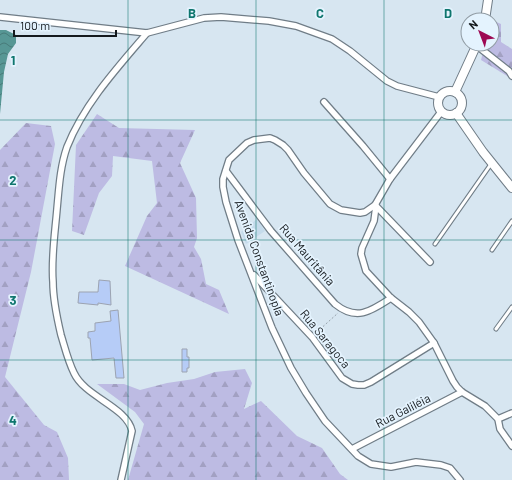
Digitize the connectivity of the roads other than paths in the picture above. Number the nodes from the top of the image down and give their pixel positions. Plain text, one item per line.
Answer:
1 (488, 0) edge
2 (486, 12) edge
3 (0, 17) edge
4 (146, 33) junction
5 (474, 52) edge
6 (486, 52) edge
7 (512, 76) edge
8 (455, 92) junction
9 (439, 97) junction
10 (324, 102) dead end
11 (441, 112) junction
12 (456, 113) junction
13 (492, 163) junction
14 (226, 171) junction
15 (390, 179) junction
16 (512, 188) edge
17 (375, 206) junction
18 (512, 222) edge
19 (435, 244) dead end
20 (492, 250) dead end
21 (430, 262) dead end
22 (251, 272) junction
23 (391, 298) junction
24 (512, 307) edge
25 (496, 330) dead end
26 (434, 343) junction
27 (462, 392) junction
28 (512, 414) edge
29 (498, 419) junction
30 (512, 446) edge
31 (352, 449) junction
32 (122, 480) edge
33 (460, 480) edge

1 - 2 street
3 - 4 street
4 - 9 street
4 - 32 street
5 - 8 street
6 - 7 street
8 - 9 street
8 - 12 street
9 - 11 street
10 - 15 street
11 - 12 street
11 - 15 street
12 - 13 street
13 - 16 street
13 - 19 lane
14 - 17 street, Avenida Constantinopla
14 - 22 street, Avenida Constantinopla
14 - 23 street, Rua Mauritânia
15 - 17 street
17 - 21 street
17 - 23 street
18 - 20 lane
22 - 26 street, Rua Saragoca
22 - 31 street, Avenida Constantinopla
23 - 26 street
24 - 25 lane
26 - 27 street
27 - 29 street
27 - 31 street, Rua Galiléia
28 - 29 street
29 - 30 street
31 - 33 street, Avenida Constantinopla

